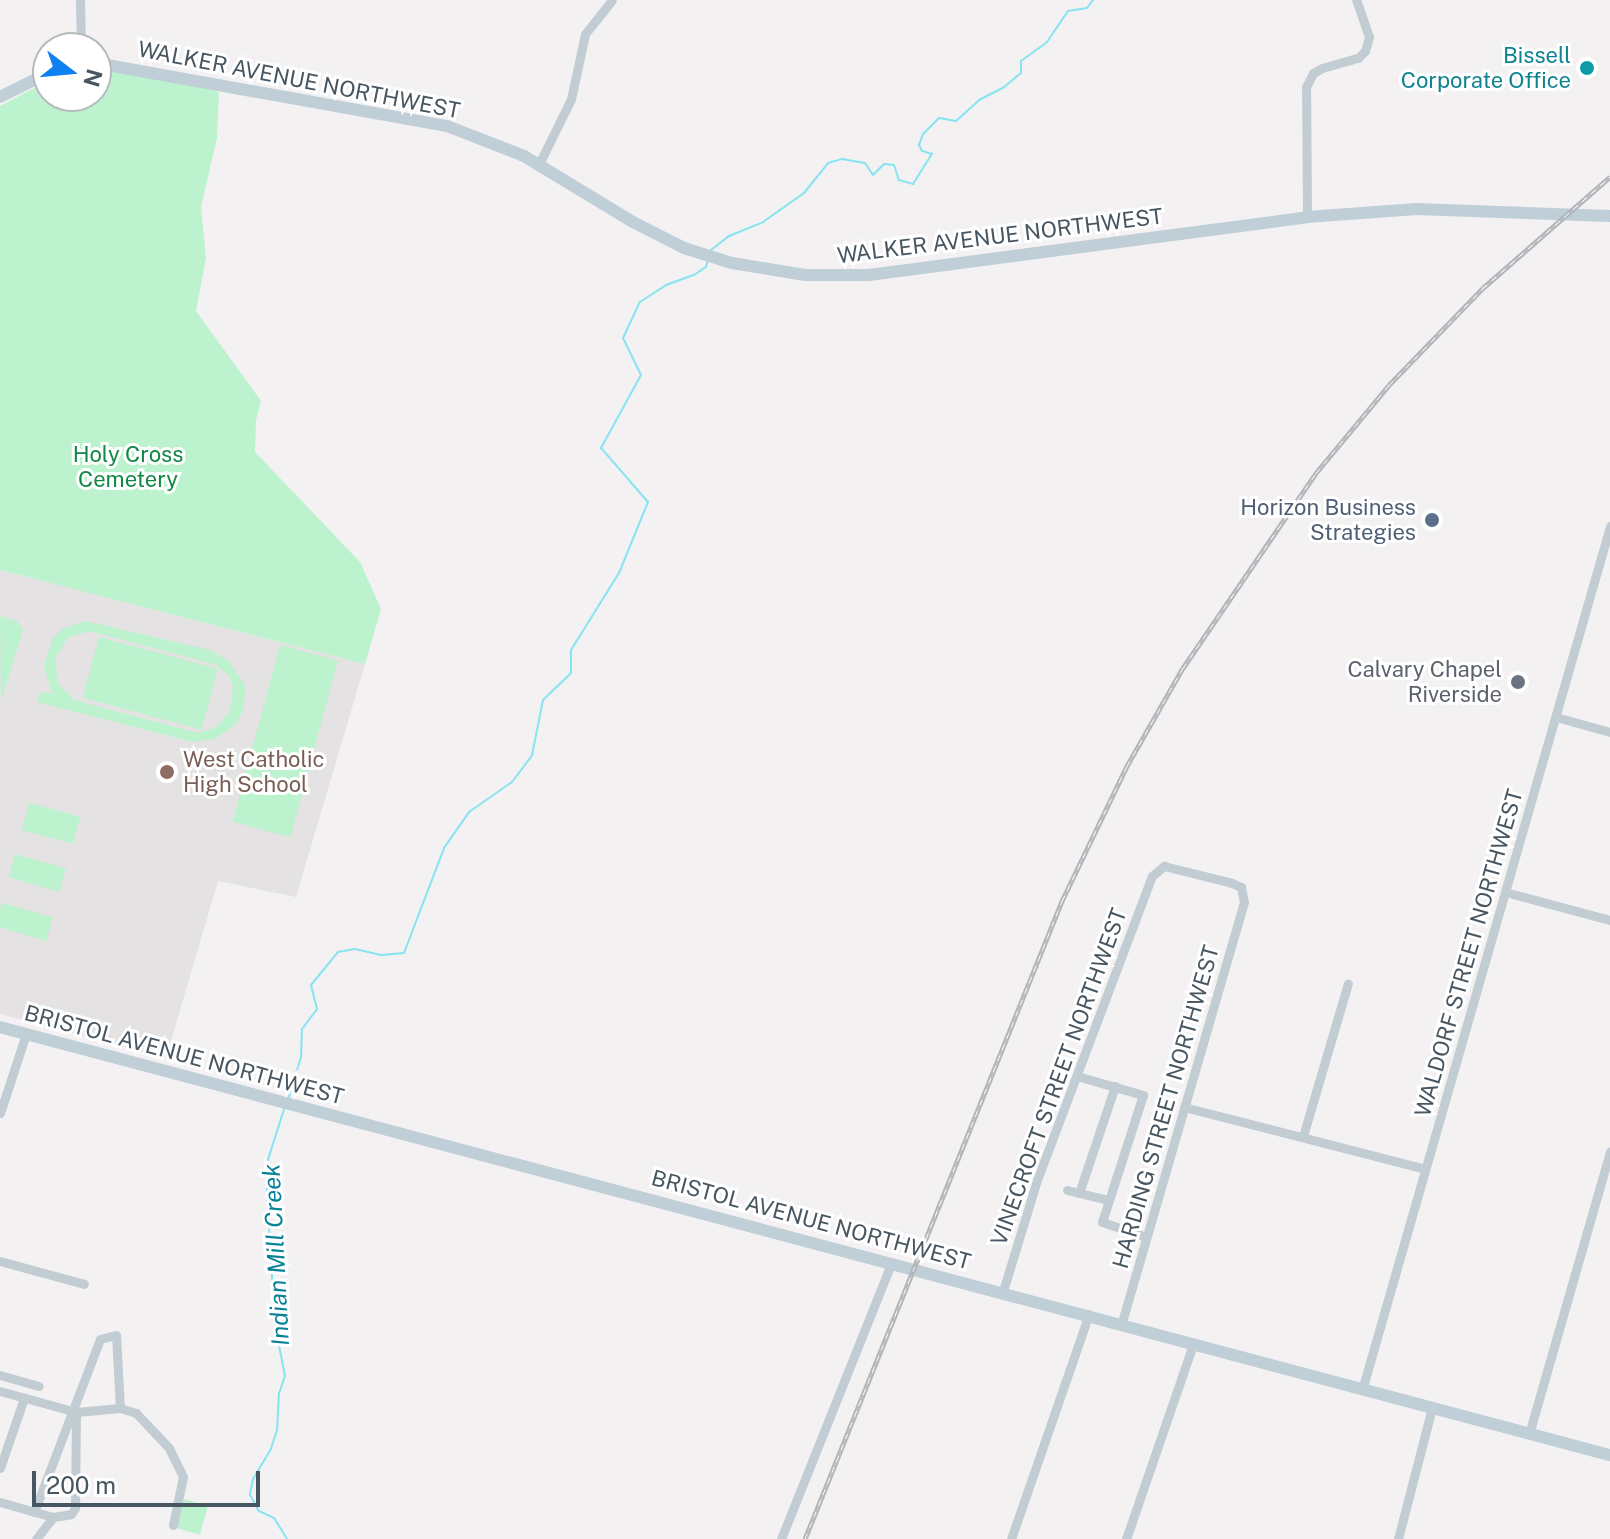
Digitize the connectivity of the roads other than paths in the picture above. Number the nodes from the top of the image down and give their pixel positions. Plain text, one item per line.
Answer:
1 (80, 0) edge
2 (612, 0) edge
3 (1356, 0) edge
4 (81, 32) edge
5 (112, 66) edge
6 (32, 81) edge
7 (0, 97) edge
8 (539, 164) junction
9 (1610, 216) edge
10 (1307, 217) junction
11 (1610, 526) edge
12 (1556, 717) junction
13 (1610, 732) edge
14 (1505, 892) junction
15 (1244, 902) joint
16 (1610, 920) edge
17 (1348, 983) dead end
18 (0, 1027) edge
19 (26, 1034) junction
20 (1077, 1076) junction
21 (1115, 1086) junction
22 (1184, 1107) junction
23 (0, 1113) edge
24 (1303, 1136) junction
25 (1610, 1151) edge
26 (1425, 1169) junction
27 (1067, 1190) dead end
28 (1079, 1193) junction
29 (1108, 1200) junction
30 (1146, 1237) junction
31 (0, 1261) edge
32 (892, 1262) junction
33 (84, 1284) dead end
34 (1003, 1291) junction
35 (1089, 1314) junction
36 (1122, 1323) junction
37 (1193, 1344) junction
38 (0, 1375) edge
39 (38, 1386) dead end
40 (1362, 1390) junction
41 (0, 1391) edge
42 (24, 1398) junction
43 (120, 1408) junction
44 (1432, 1408) junction
45 (74, 1412) junction
46 (1529, 1434) junction
47 (1610, 1455) edge
48 (0, 1468) edge
49 (0, 1502) edge
50 (34, 1512) junction
51 (53, 1517) junction
52 (173, 1525) dead end
53 (36, 1539) edge
54 (781, 1539) edge
55 (1011, 1539) edge
56 (1126, 1539) edge
57 (1398, 1539) edge

1 - 4 street
2 - 8 street
3 - 10 street
5 - 8 street, WALKER AVENUE NORTHWEST
6 - 7 street
8 - 10 street, WALKER AVENUE NORTHWEST
9 - 10 street, WALKER AVENUE NORTHWEST
11 - 12 street, WALDORF STREET NORTHWEST
12 - 13 street
12 - 14 street, WALDORF STREET NORTHWEST
14 - 16 street
14 - 26 street, WALDORF STREET NORTHWEST
15 - 20 street, VINECROFT STREET NORTHWEST
15 - 22 street, HARDING STREET NORTHWEST
17 - 24 street
18 - 19 street, BRISTOL AVENUE NORTHWEST
19 - 23 street
19 - 32 street, BRISTOL AVENUE NORTHWEST
20 - 21 street
20 - 34 street, VINECROFT STREET NORTHWEST
21 - 28 street
21 - 29 street
22 - 24 street
22 - 30 street, HARDING STREET NORTHWEST
24 - 26 street
25 - 46 street
26 - 40 street, WALDORF STREET NORTHWEST
27 - 28 street
28 - 29 street
29 - 30 street
30 - 36 street, HARDING STREET NORTHWEST
31 - 33 street
32 - 34 street, BRISTOL AVENUE NORTHWEST
32 - 54 street
34 - 35 street, BRISTOL AVENUE NORTHWEST
35 - 36 street, BRISTOL AVENUE NORTHWEST
35 - 55 street
36 - 37 street, BRISTOL AVENUE NORTHWEST
37 - 40 street, BRISTOL AVENUE NORTHWEST
37 - 56 street
38 - 39 street
40 - 44 street, BRISTOL AVENUE NORTHWEST
41 - 42 street
42 - 45 street
42 - 48 street
43 - 45 street
43 - 45 street
43 - 52 street
44 - 46 street, BRISTOL AVENUE NORTHWEST
44 - 57 street
45 - 50 street
45 - 51 street
46 - 47 street, BRISTOL AVENUE NORTHWEST
49 - 50 street
50 - 51 street
51 - 53 street

